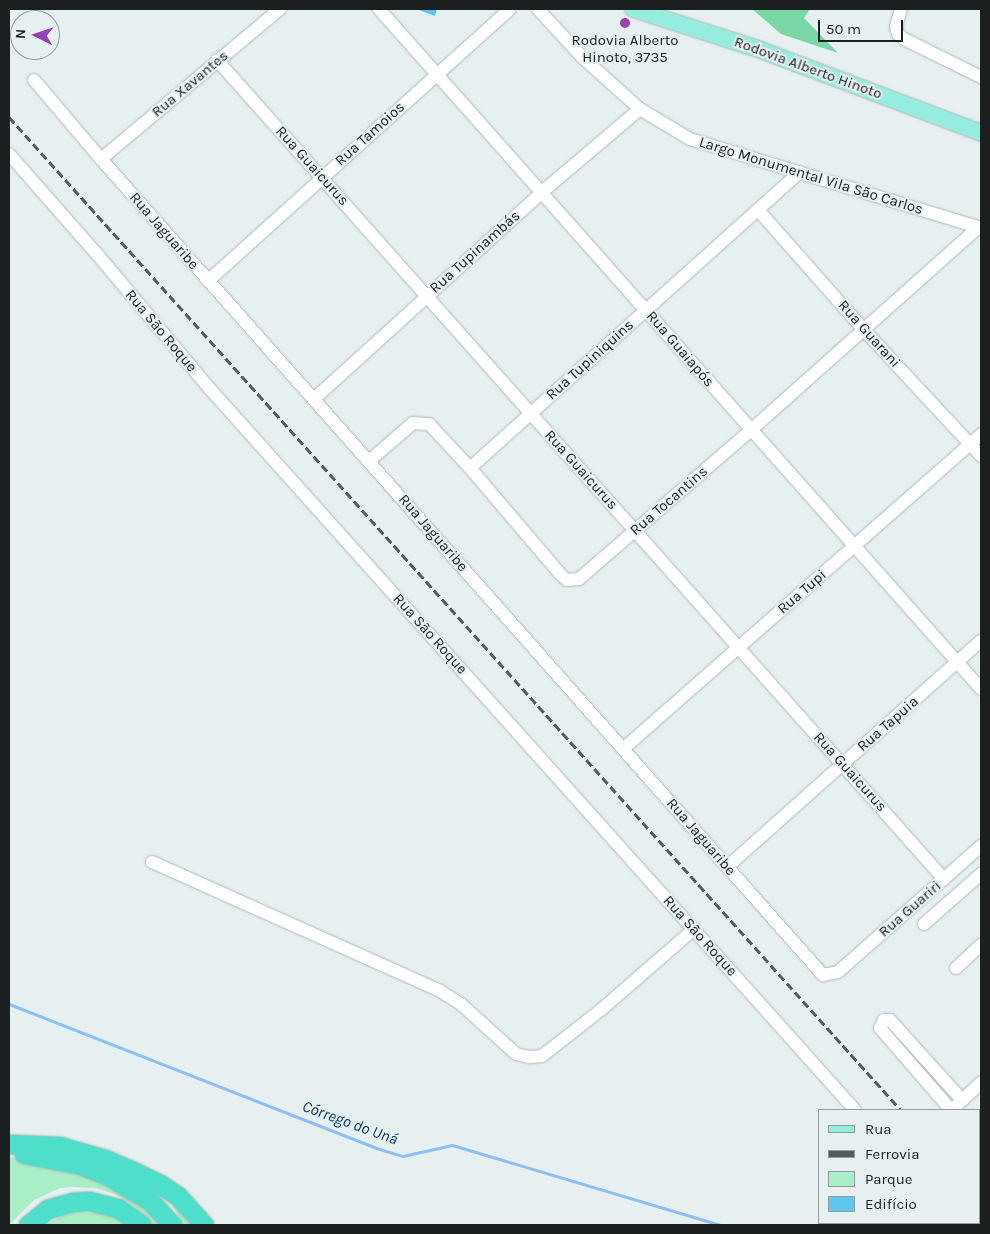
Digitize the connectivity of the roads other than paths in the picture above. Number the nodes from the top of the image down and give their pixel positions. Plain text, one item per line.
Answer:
1 (280, 9) edge
2 (379, 9) edge
3 (510, 9) edge
4 (538, 9) edge
5 (633, 9) edge
6 (901, 9) edge
7 (218, 60) junction
8 (438, 73) junction
9 (981, 77) edge
10 (34, 80) dead end
11 (640, 108) junction
12 (981, 133) edge
13 (9, 154) edge
14 (101, 159) junction
15 (800, 172) junction
16 (322, 176) junction
17 (542, 192) junction
18 (759, 211) junction
19 (980, 228) edge
20 (208, 280) junction
21 (426, 296) junction
22 (646, 310) junction
23 (864, 330) junction
24 (314, 399) junction
25 (530, 414) junction
26 (752, 430) junction
27 (981, 434) edge
28 (970, 444) junction
29 (981, 456) edge
30 (370, 461) junction
31 (470, 468) junction
32 (636, 531) junction
33 (856, 546) junction
34 (981, 642) edge
35 (738, 647) junction
36 (958, 663) junction
37 (981, 689) edge
38 (623, 749) junction
39 (843, 763) junction
40 (981, 846) edge
41 (152, 862) dead end
42 (727, 867) junction
43 (981, 874) edge
44 (944, 879) junction
45 (924, 924) dead end
46 (694, 929) junction
47 (981, 945) edge
48 (956, 968) dead end
49 (838, 972) joint
50 (981, 1083) edge
51 (962, 1100) junction
52 (854, 1109) edge
53 (950, 1109) edge
54 (952, 1109) edge
55 (9, 1144) edge
56 (9, 1151) edge
57 (28, 1225) edge
58 (141, 1225) edge
59 (172, 1225) edge
60 (204, 1225) edge

1 - 7 street, Rua Xavantes
2 - 8 street, Rua Guaiapós
3 - 8 street, Rua Tamoios
4 - 11 street, Largo Monumental Vila São Carlos
5 - 12 main road, Rodovia Alberto Hinoto
6 - 9 street
7 - 14 street, Rua Xavantes
7 - 16 street, Rua Guaicurus
8 - 16 street, Rua Tamoios
8 - 17 street, Rua Guaiapós
10 - 14 street, Rua Jaguaribe
11 - 15 street, Largo Monumental Vila São Carlos
11 - 17 street, Rua Tupinambás
13 - 46 street, Rua São Roque
14 - 20 street, Rua Jaguaribe
15 - 18 street, Rua Tupiniquins
15 - 19 street, Largo Monumental Vila São Carlos
16 - 20 street, Rua Tamoios
16 - 21 street, Rua Guaicurus
17 - 21 street, Rua Tupinambás
17 - 22 street, Rua Guaiapós
18 - 22 street, Rua Tupiniquins
18 - 23 street, Rua Guarani
19 - 23 street, Rua Tocantins
20 - 24 street, Rua Jaguaribe
21 - 24 street, Rua Tupinambás
21 - 25 street, Rua Guaicurus
22 - 25 street, Rua Tupiniquins
22 - 26 street, Rua Guaiapós
23 - 26 street, Rua Tocantins
23 - 28 street, Rua Guarani
24 - 30 street, Rua Jaguaribe
25 - 31 street, Rua Tupiniquins
25 - 32 street, Rua Guaicurus
26 - 32 street, Rua Tocantins
26 - 33 street, Rua Guaiapós
27 - 28 street, Rua Tupi
28 - 29 street, Rua Guarani
28 - 33 street, Rua Tupi
30 - 31 street, Rua Tocantins
30 - 38 street, Rua Jaguaribe
31 - 32 street, Rua Tocantins
32 - 35 street, Rua Guaicurus
33 - 35 street, Rua Tupi
33 - 36 street, Rua Guaiapós
34 - 36 street, Rua Tapuia
35 - 38 street, Rua Tupi
35 - 39 street, Rua Guaicurus
36 - 37 street, Rua Guaiapós
36 - 39 street, Rua Tapuia
38 - 42 street, Rua Jaguaribe
39 - 42 street, Rua Tapuia
39 - 44 street, Rua Guaicurus
40 - 44 street, Rua Guariri
41 - 46 street
42 - 49 street, Rua Jaguaribe
43 - 45 street
44 - 49 street, Rua Guariri
46 - 52 street, Rua São Roque
47 - 48 street
50 - 51 street
51 - 53 street
51 - 54 street
55 - 60 highway
56 - 59 highway
57 - 58 highway

